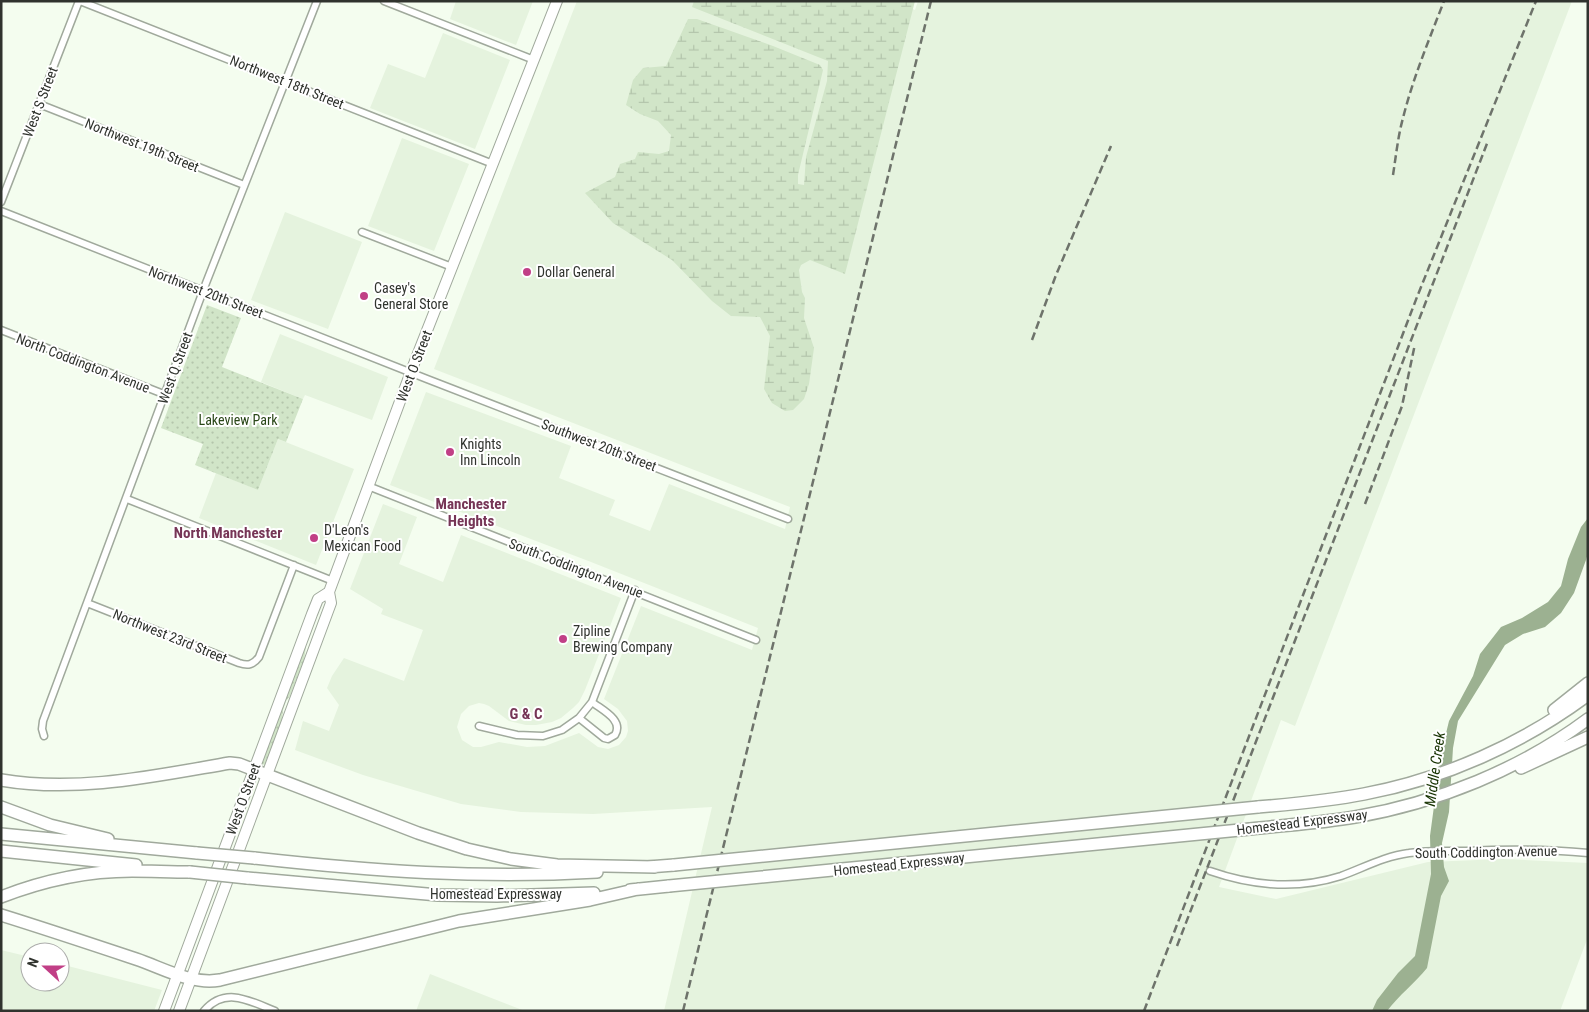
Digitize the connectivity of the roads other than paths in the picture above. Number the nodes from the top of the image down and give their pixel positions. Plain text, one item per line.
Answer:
1 (80, 1) edge
2 (317, 1) edge
3 (384, 1) edge
4 (557, 1) edge
5 (534, 60) junction
6 (285, 82) junction
7 (39, 104) junction
8 (493, 164) junction
9 (244, 185) junction
10 (1, 202) edge
11 (1, 211) edge
12 (362, 232) dead end
13 (452, 267) junction
14 (203, 291) junction
15 (1, 330) edge
16 (411, 373) junction
17 (166, 395) junction
18 (368, 486) junction
19 (127, 499) junction
20 (788, 519) dead end
21 (294, 565) junction
22 (333, 581) junction
23 (635, 590) junction
24 (329, 592) junction
25 (87, 603) junction
26 (756, 640) dead end
27 (1588, 683) edge
28 (1588, 695) edge
29 (592, 702) junction
30 (579, 718) junction
31 (1588, 719) edge
32 (479, 726) dead end
33 (1528, 734) junction
34 (44, 736) dead end
35 (1588, 737) edge
36 (254, 770) junction
37 (267, 775) junction
38 (1488, 776) junction
39 (1, 780) edge
40 (1, 807) edge
41 (1, 834) edge
42 (1, 851) edge
43 (193, 852) junction
44 (1588, 853) edge
45 (655, 867) junction
46 (1210, 871) dead end
47 (190, 872) junction
48 (638, 889) junction
49 (1, 897) edge
50 (1, 915) edge
51 (178, 974) junction
52 (191, 979) junction
53 (164, 1011) edge
54 (179, 1011) edge
55 (204, 1011) edge
56 (275, 1011) edge

1 - 6 street, Northwest 18th Street
1 - 7 street, West S Street
2 - 6 street, West Q Street
3 - 5 street
4 - 5 main road, West O Street
5 - 8 main road, West O Street
6 - 8 street, Northwest 18th Street
6 - 9 street, West Q Street
7 - 9 street, Northwest 19th Street
7 - 10 street, West S Street
8 - 13 main road, West O Street
9 - 14 street, West Q Street
11 - 14 street, Northwest 20th Street
12 - 13 street
13 - 16 main road, West O Street
14 - 16 street, Northwest 20th Street
14 - 17 street, West Q Street
15 - 17 street, North Coddington Avenue
16 - 18 main road, West O Street
16 - 20 street, Southwest 20th Street
17 - 19 street, West Q Street
18 - 22 main road, West O Street
18 - 23 street, South Coddington Avenue
19 - 21 street
19 - 25 street, West Q Street
21 - 22 street
21 - 25 street, Northwest 23rd Street
22 - 24 main road, West O Street
23 - 26 street, South Coddington Avenue
23 - 29 street
24 - 36 main road, West O Street
24 - 37 main road, West O Street
25 - 34 street, West Q Street
27 - 33 highway
28 - 33 highway
29 - 30 street
29 - 30 street
30 - 32 street
31 - 38 highway, Homestead Expressway
33 - 45 highway, Homestead Expressway, bridge
35 - 38 highway
36 - 37 highway
36 - 39 highway
36 - 51 main road, West O Street
37 - 45 highway
37 - 52 main road, West O Street
38 - 48 highway, Homestead Expressway, bridge
40 - 43 highway
41 - 43 highway
42 - 47 highway
43 - 45 highway, Homestead Expressway, bridge
44 - 46 street, South Coddington Avenue
47 - 48 highway, Homestead Expressway, bridge
47 - 49 highway
48 - 52 highway
50 - 51 highway
51 - 52 highway
51 - 53 main road, West O Street
52 - 54 main road, West O Street
55 - 56 street

